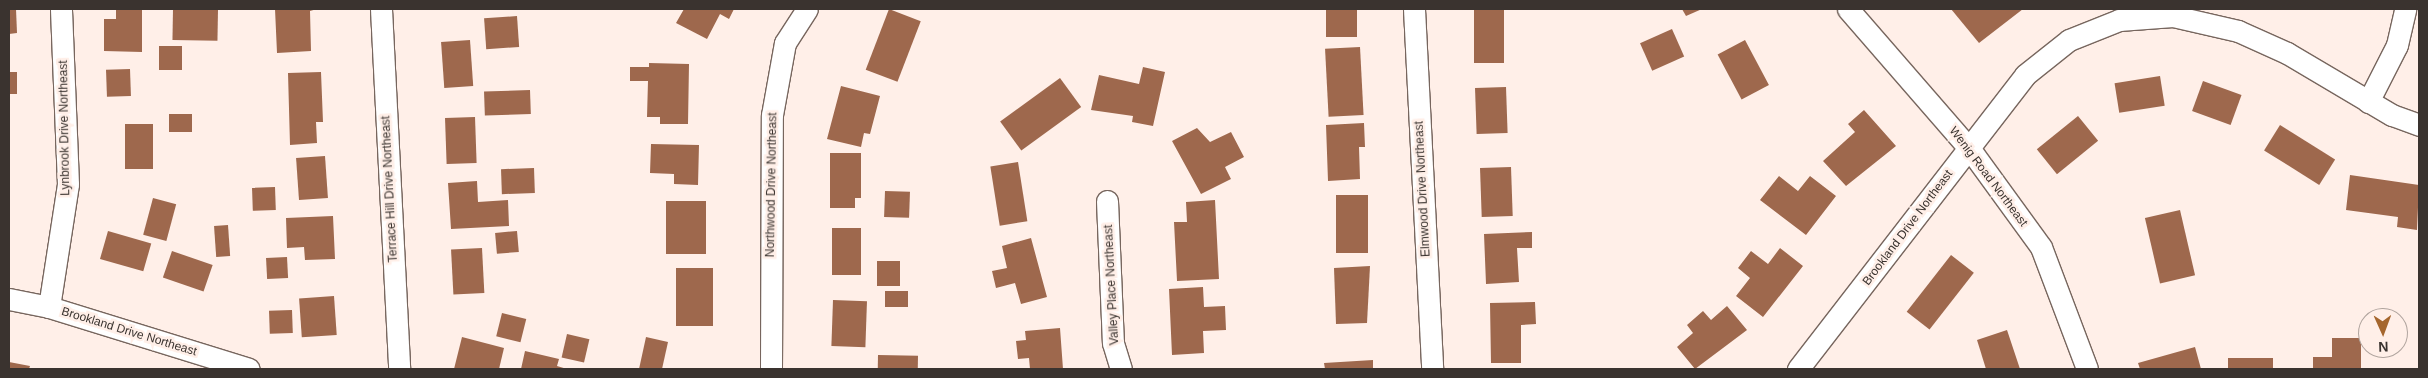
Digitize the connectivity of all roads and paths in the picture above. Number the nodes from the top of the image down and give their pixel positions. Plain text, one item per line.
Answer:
1 (61, 9) edge
2 (380, 9) edge
3 (808, 9) edge
4 (1414, 9) edge
5 (1848, 9) edge
6 (2404, 9) edge
7 (2368, 102) junction
8 (2419, 125) edge
9 (1969, 148) junction
10 (1107, 201) dead end
11 (9, 299) edge
12 (48, 307) junction
13 (249, 369) edge
14 (399, 369) edge
15 (771, 369) edge
16 (1120, 369) edge
17 (1432, 369) edge
18 (1798, 369) edge
19 (2087, 369) edge

1 - 12 street, Lynbrook Drive Northeast
2 - 14 street, Terrace Hill Drive Northeast
3 - 15 street, Northwood Drive Northeast
4 - 17 street, Elmwood Drive Northeast
5 - 9 street, Wenig Road Northeast
6 - 7 street
7 - 8 street, Brookland Drive Northeast
7 - 9 street, Brookland Drive Northeast
9 - 18 street, Brookland Drive Northeast
9 - 19 street, Wenig Road Northeast
10 - 16 street, Valley Place Northeast
11 - 12 street, Brookland Drive Northeast
12 - 13 street, Brookland Drive Northeast

